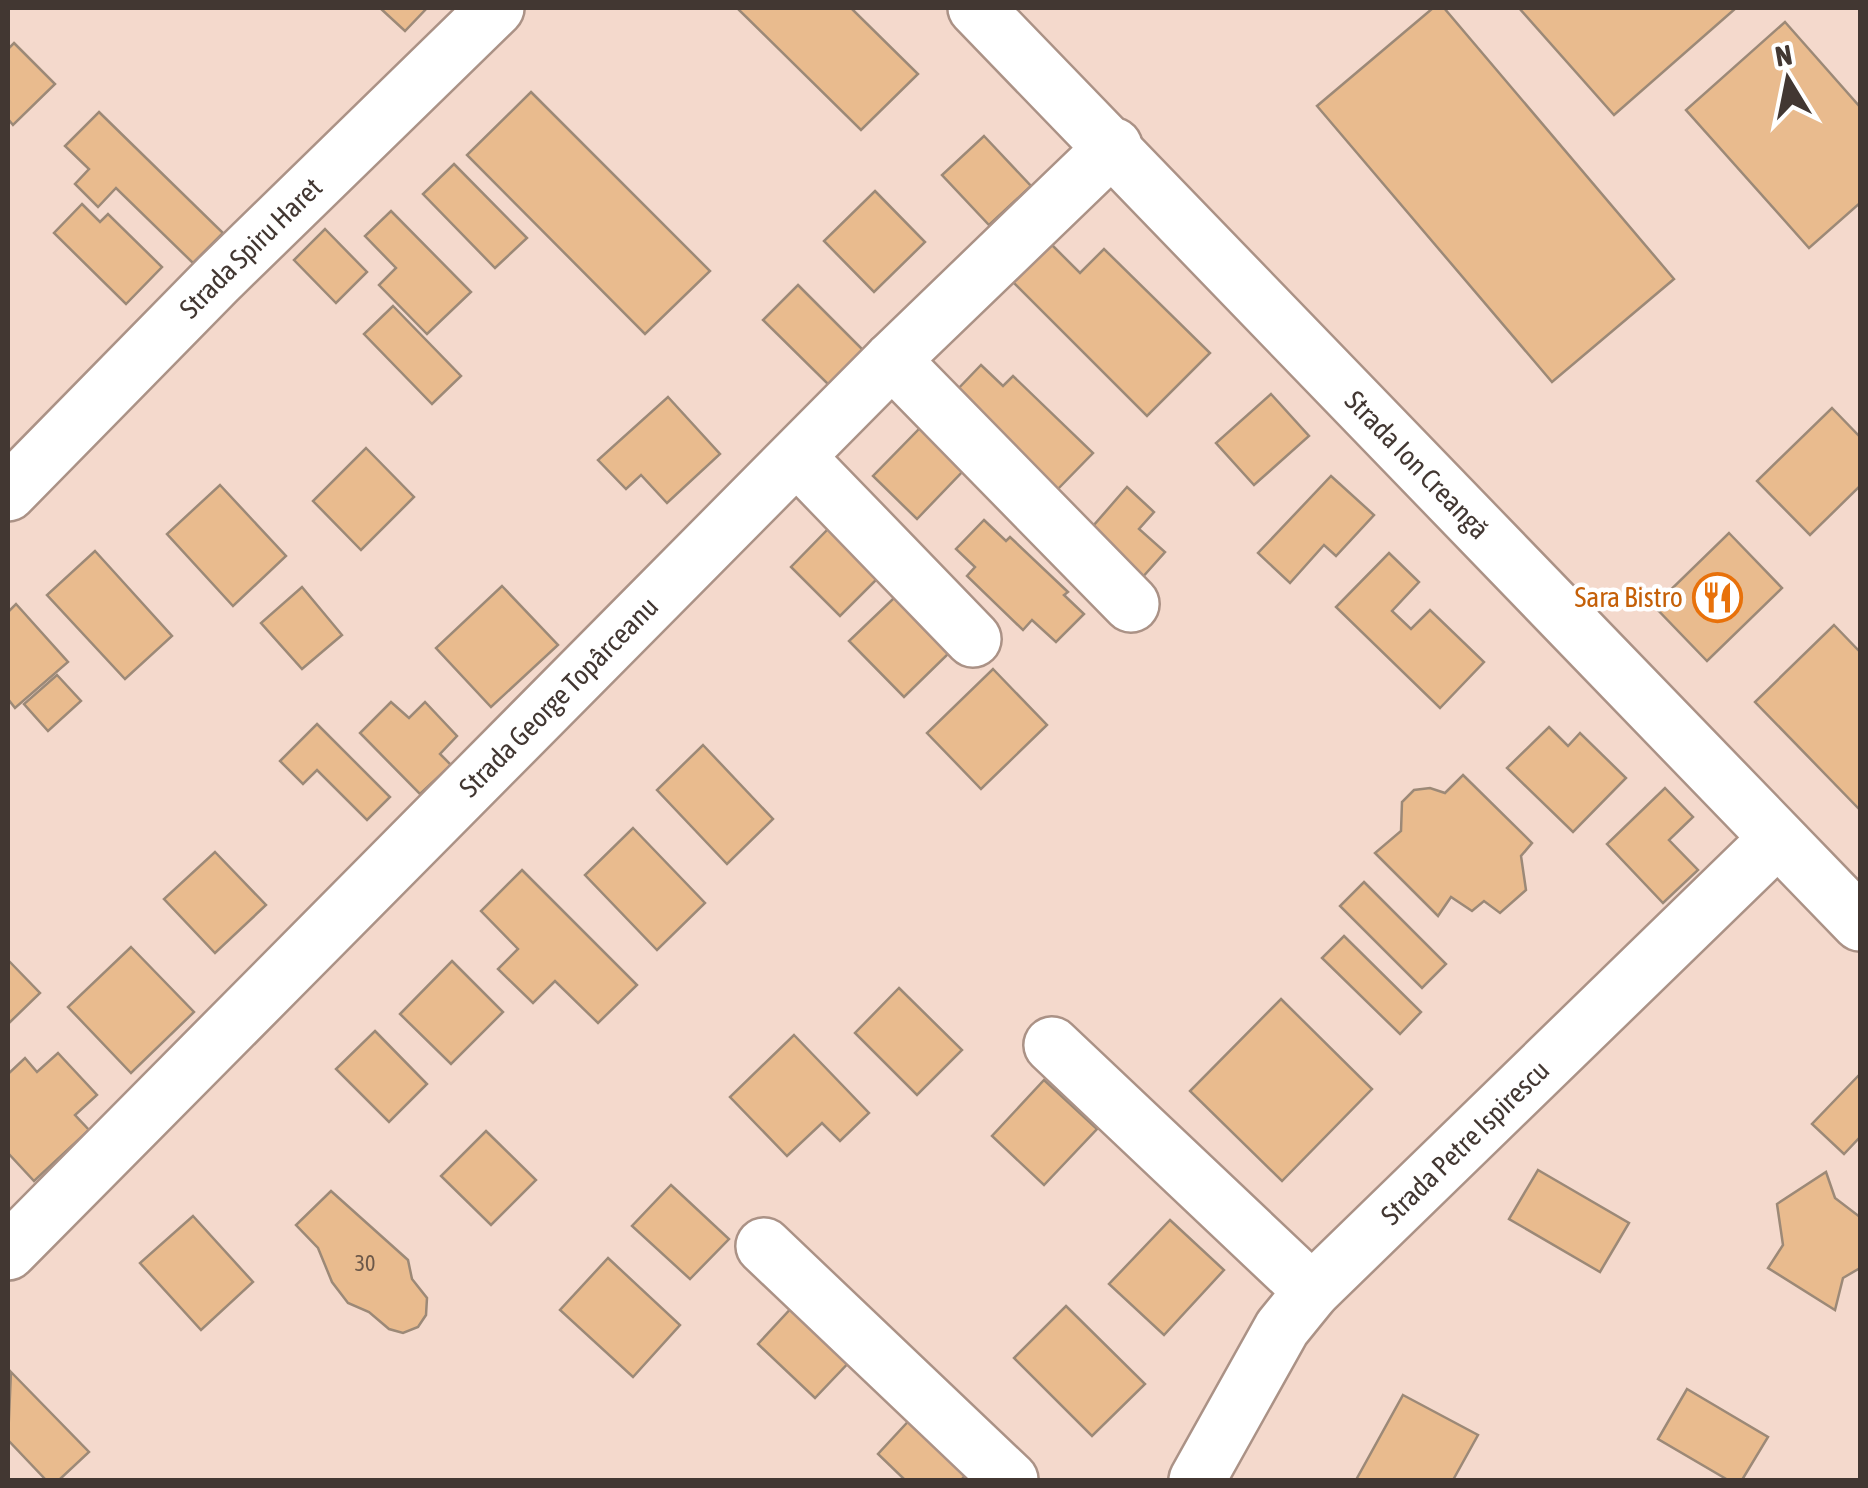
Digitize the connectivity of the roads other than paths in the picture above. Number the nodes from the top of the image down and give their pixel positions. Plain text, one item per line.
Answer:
1 (496, 8) edge
2 (976, 8) edge
3 (1114, 146) junction
4 (892, 360) junction
5 (797, 457) junction
6 (8, 494) edge
7 (1131, 604) dead end
8 (973, 638) dead end
9 (1777, 839) junction
10 (1860, 922) edge
11 (1052, 1045) dead end
12 (764, 1246) dead end
13 (8, 1252) edge
14 (1312, 1291) junction
15 (1010, 1480) edge
16 (1198, 1480) edge

1 - 6 street, Strada Spiru Haret
2 - 3 street, Strada Ion Creangă
3 - 4 street, Strada George Topârceanu
3 - 9 street, Strada Ion Creangă
4 - 5 street, Strada George Topârceanu
4 - 7 street
5 - 8 street
5 - 13 street, Strada George Topârceanu
9 - 10 street, Strada Ion Creangă
9 - 14 street, Strada Petre Ispirescu
11 - 14 street
12 - 15 street
14 - 16 street, Strada Petre Ispirescu

